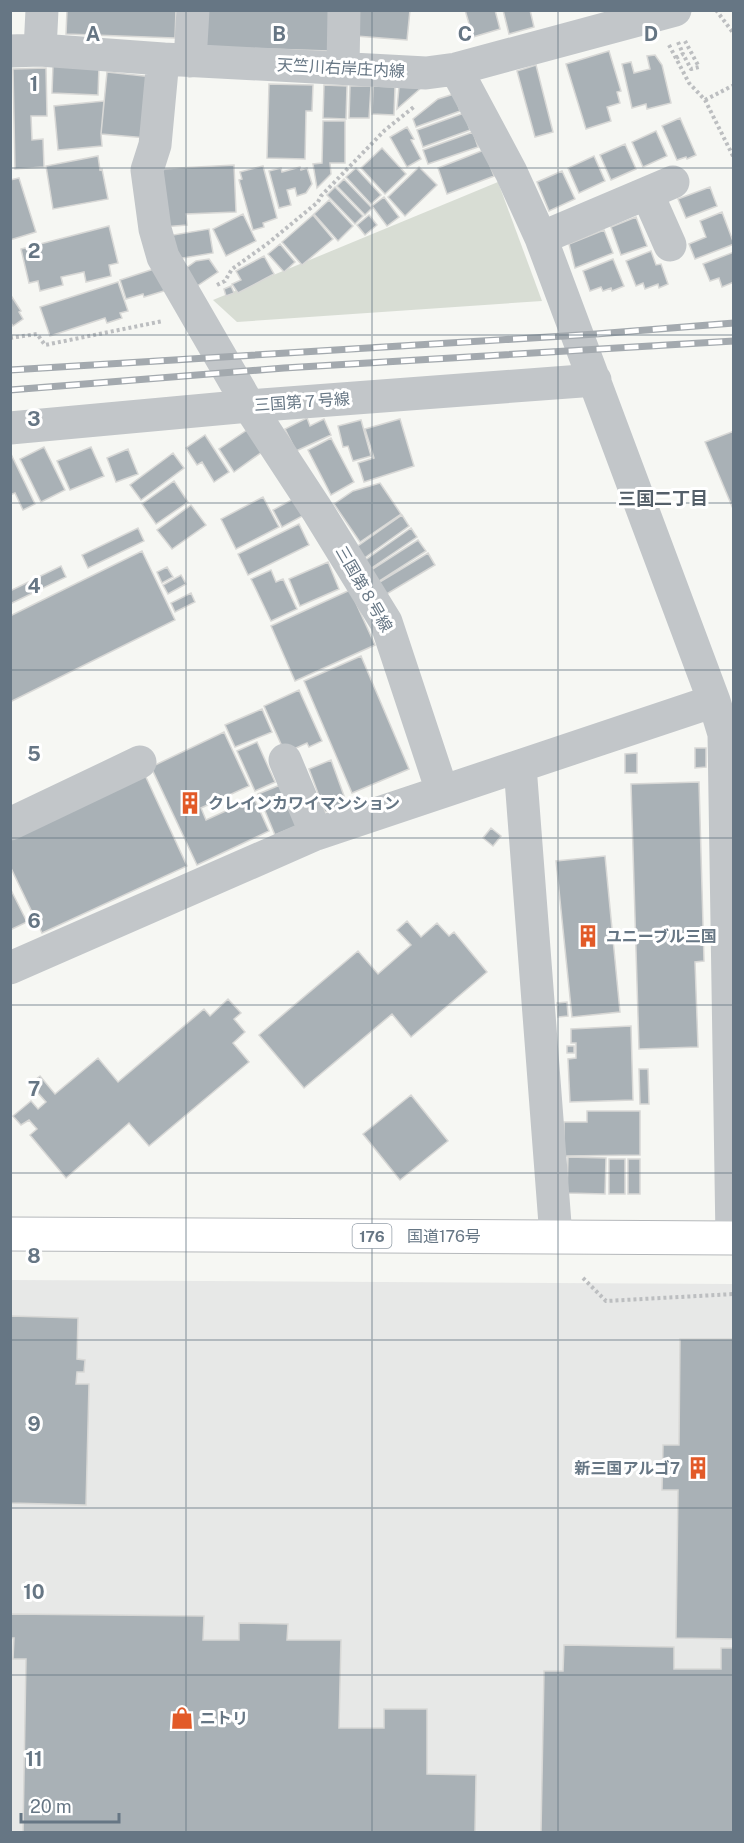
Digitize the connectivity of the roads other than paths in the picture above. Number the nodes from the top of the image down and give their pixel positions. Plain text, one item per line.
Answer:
1 (42, 10) edge
2 (193, 10) edge
3 (344, 10) edge
4 (665, 18) edge
5 (25, 50) edge
6 (177, 60) junction
7 (343, 67) junction
8 (456, 69) junction
9 (541, 238) junction
10 (670, 245) dead end
11 (595, 380) junction
12 (249, 405) junction
13 (10, 428) edge
14 (714, 701) junction
15 (285, 760) dead end
16 (140, 762) dead end
17 (520, 766) junction
18 (442, 791) junction
19 (10, 824) edge
20 (316, 834) junction
21 (10, 968) edge
22 (10, 1234) edge
23 (556, 1237) junction
24 (733, 1238) edge

1 - 5 street
2 - 6 street, 三国第８号線
3 - 7 street
4 - 8 street, 天竺川右岸庄内線
5 - 6 street, 天竺川右岸庄内線
6 - 7 street, 天竺川右岸庄内線
6 - 12 street, 三国第８号線
7 - 8 street, 天竺川右岸庄内線
8 - 9 street
9 - 10 street
9 - 11 street
11 - 12 street, 三国第７号線
11 - 14 street
12 - 13 street, 三国第７号線
12 - 18 street, 三国第８号線
14 - 17 street
14 - 24 street
15 - 20 street
16 - 19 street
17 - 18 street
17 - 23 street
18 - 20 street
20 - 21 street
22 - 23 highway, 国道176号 / 176
23 - 24 highway, 国道176号 / 176

